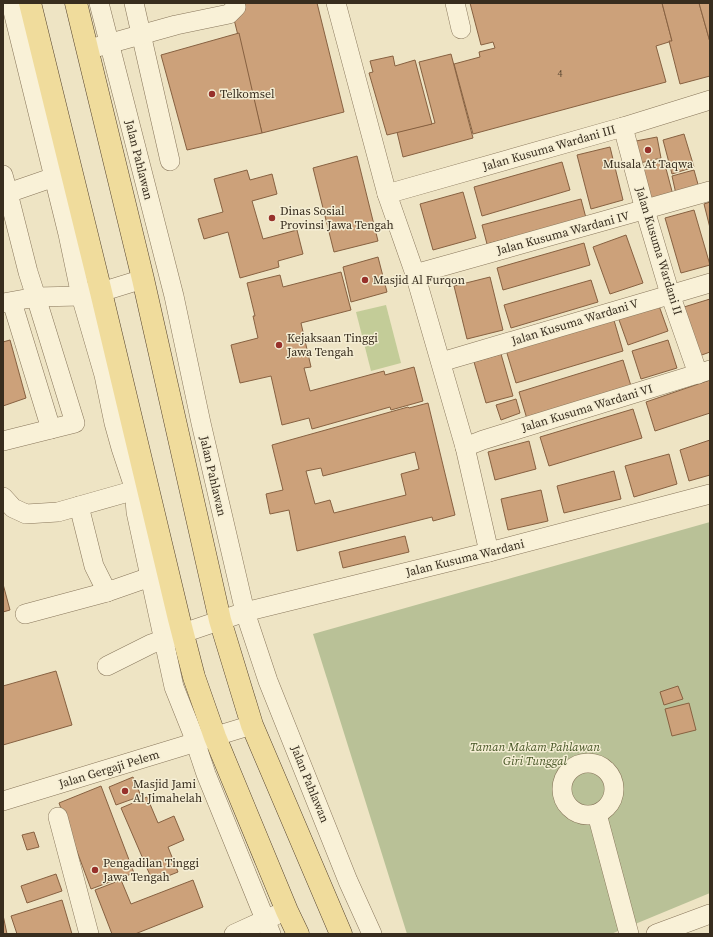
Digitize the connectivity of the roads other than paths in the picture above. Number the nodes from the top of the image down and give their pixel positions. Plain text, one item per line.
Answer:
1 (11, 3) edge
2 (30, 3) edge
3 (76, 3) edge
4 (100, 3) edge
5 (134, 3) edge
6 (235, 3) edge
7 (336, 3) edge
8 (455, 3) edge
9 (461, 29) dead end
10 (142, 35) junction
11 (109, 44) junction
12 (88, 50) junction
13 (710, 100) edge
14 (622, 127) junction
15 (170, 161) dead end
16 (62, 174) junction
17 (5, 184) edge
18 (710, 191) edge
19 (387, 194) junction
20 (645, 210) junction
21 (8, 214) edge
22 (415, 274) junction
23 (143, 279) junction
24 (710, 283) edge
25 (91, 294) junction
26 (670, 294) junction
27 (36, 297) junction
28 (8, 303) edge
29 (441, 362) junction
30 (704, 372) edge
31 (51, 429) junction
32 (3, 441) edge
33 (465, 447) junction
34 (141, 488) junction
35 (710, 494) edge
36 (3, 497) edge
37 (79, 506) junction
38 (489, 552) junction
39 (159, 575) junction
40 (107, 592) junction
41 (245, 612) junction
42 (25, 614) dead end
43 (220, 620) junction
44 (173, 637) junction
45 (107, 666) dead end
46 (252, 725) junction
47 (205, 740) junction
48 (3, 801) edge
49 (597, 814) dead end
50 (58, 817) dead end
51 (287, 911) junction
52 (710, 914) edge
53 (268, 927) edge
54 (238, 933) edge
55 (89, 934) edge
56 (298, 934) edge
57 (342, 934) edge
58 (372, 934) edge
59 (629, 934) edge
60 (656, 934) edge

1 - 16 street
2 - 16 main road
3 - 12 main road, Jalan Pahlawan
4 - 11 street, Jalan Pahlawan
5 - 10 street
6 - 10 street
7 - 19 street
8 - 9 street
10 - 11 street
10 - 15 street
11 - 12 street
11 - 41 street, Jalan Pahlawan
12 - 23 main road, Jalan Pahlawan
13 - 14 street, Jalan Kusuma Wardani III
14 - 19 street, Jalan Kusuma Wardani III
14 - 20 street, Jalan Kusuma Wardani II
16 - 17 street
16 - 25 main road
17 - 21 street
18 - 20 street, Jalan Kusuma Wardani IV
19 - 22 street
20 - 22 street, Jalan Kusuma Wardani IV
20 - 26 street, Jalan Kusuma Wardani II
21 - 27 street
22 - 29 street
23 - 25 street
23 - 43 main road, Jalan Pahlawan
24 - 26 street, Jalan Kusuma Wardani V
25 - 27 street
25 - 34 main road
26 - 29 street, Jalan Kusuma Wardani V
26 - 30 street, Jalan Kusuma Wardani II
27 - 28 street
27 - 31 street
28 - 31 street
29 - 33 street
30 - 33 street, Jalan Kusuma Wardani VI
31 - 32 street
33 - 38 street
34 - 37 street
34 - 39 main road
35 - 38 street, Jalan Kusuma Wardani
36 - 37 street
37 - 40 street
38 - 41 street, Jalan Kusuma Wardani
39 - 40 street
39 - 44 main road
40 - 42 street
41 - 43 street, Jalan Kusuma Wardani
41 - 58 street, Jalan Pahlawan
43 - 44 street
43 - 46 main road, Jalan Pahlawan
44 - 45 street
44 - 47 main road
46 - 47 street
46 - 57 main road, Jalan Pahlawan
47 - 48 street, Jalan Gergaji Pelem
47 - 51 main road
47 - 53 street
49 - 59 street
50 - 55 street
51 - 53 street
51 - 56 main road
52 - 60 street
53 - 54 street

